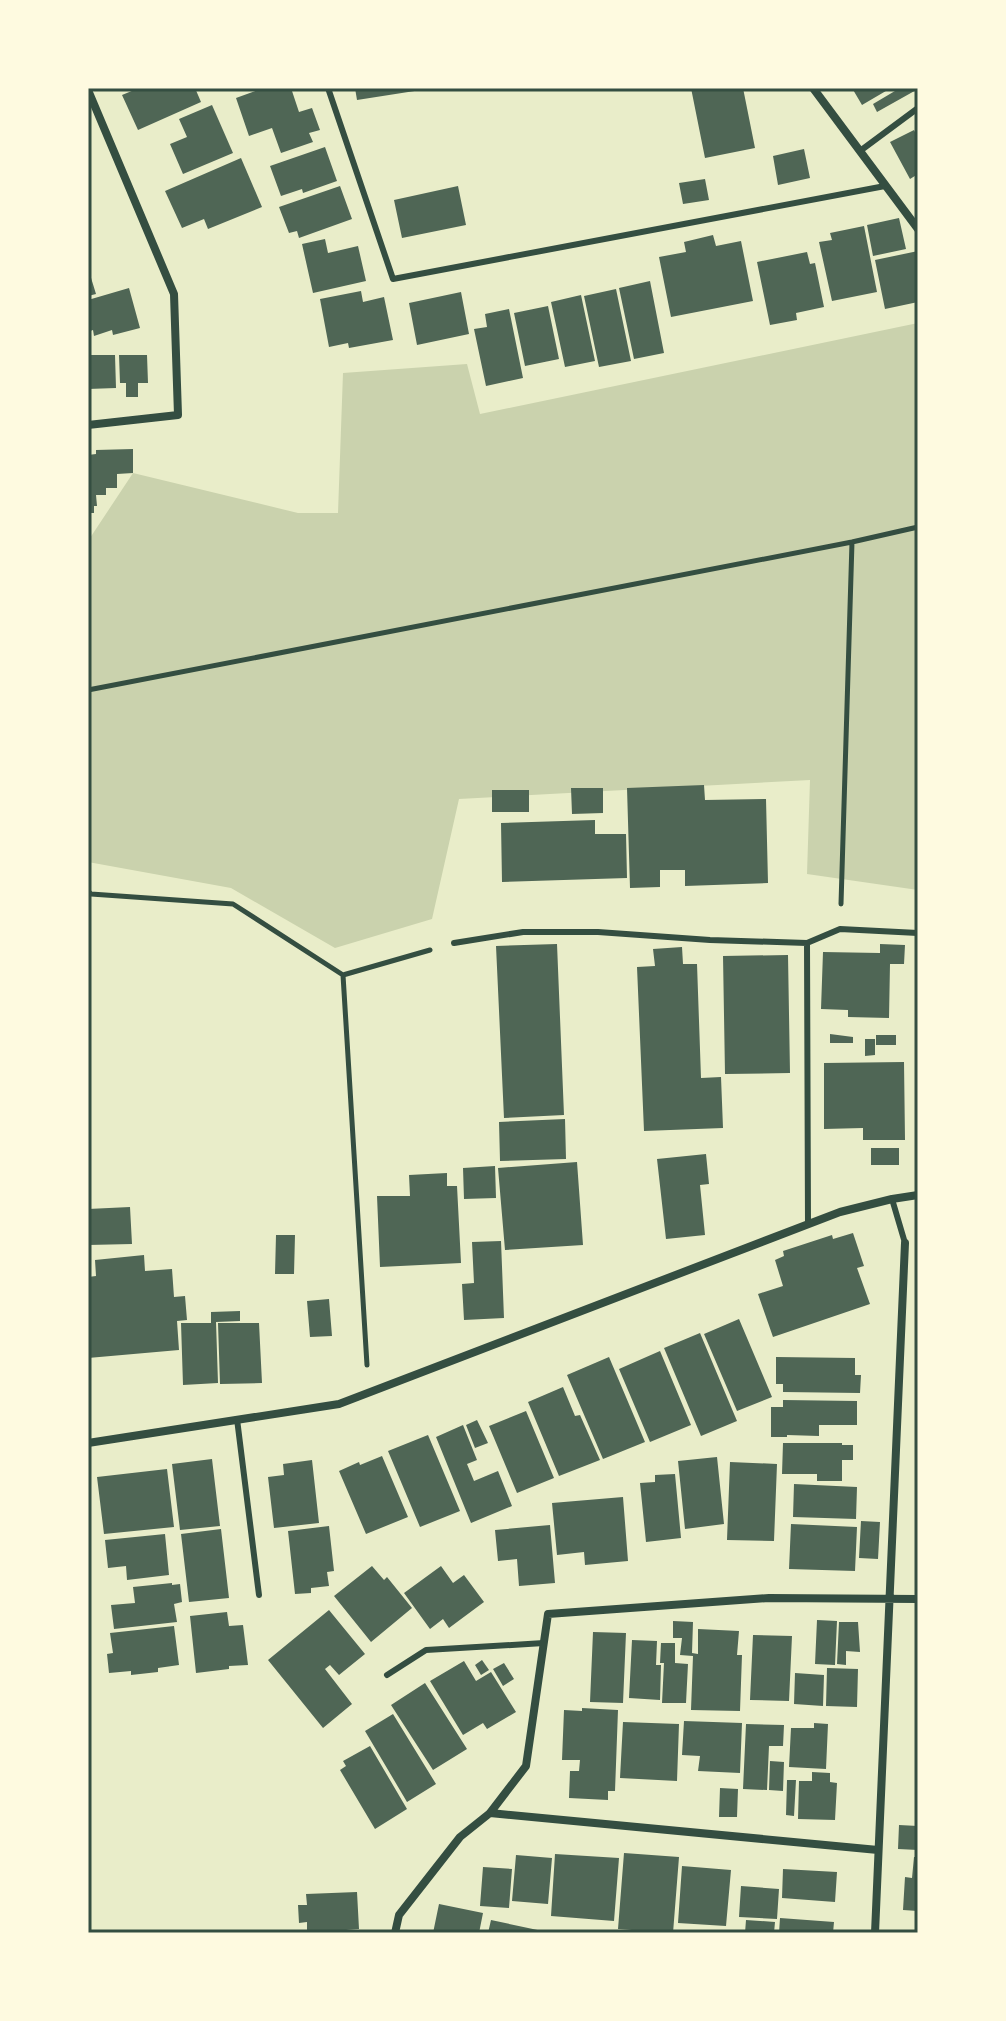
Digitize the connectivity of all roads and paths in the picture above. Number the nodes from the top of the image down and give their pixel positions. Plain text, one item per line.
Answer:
1 (328, 88) edge
2 (813, 88) edge
3 (88, 90) edge
4 (918, 108) edge
5 (860, 151) junction
6 (885, 186) junction
7 (918, 229) edge
8 (88, 425) edge
9 (918, 527) edge
10 (852, 542) junction
11 (88, 690) edge
12 (88, 891) edge
13 (840, 929) junction
14 (918, 933) edge
15 (454, 943) joint
16 (807, 943) junction
17 (343, 975) junction
18 (918, 1195) edge
19 (892, 1199) junction
20 (808, 1224) junction
21 (905, 1243) joint
22 (368, 1392) junction
23 (237, 1419) junction
24 (88, 1443) edge
25 (259, 1595) dead end
26 (890, 1598) junction
27 (918, 1599) edge
28 (544, 1643) junction
29 (387, 1675) dead end
30 (490, 1813) junction
31 (878, 1850) junction
32 (395, 1933) edge
33 (875, 1933) edge

1 - 6 lane
2 - 5 street
3 - 8 street
4 - 5 lane
5 - 6 street
6 - 7 street
9 - 10 path
10 - 11 path
10 - 13 path
12 - 17 path
13 - 14 lane
13 - 16 lane
15 - 16 lane
15 - 17 path
16 - 20 lane
17 - 22 path
18 - 19 street
19 - 20 street
19 - 21 lane
20 - 22 street
21 - 26 street
22 - 23 street
23 - 24 street
23 - 25 lane
26 - 27 street
26 - 28 street
26 - 31 street
28 - 29 lane
28 - 30 street
30 - 31 street
30 - 32 street
31 - 33 street

